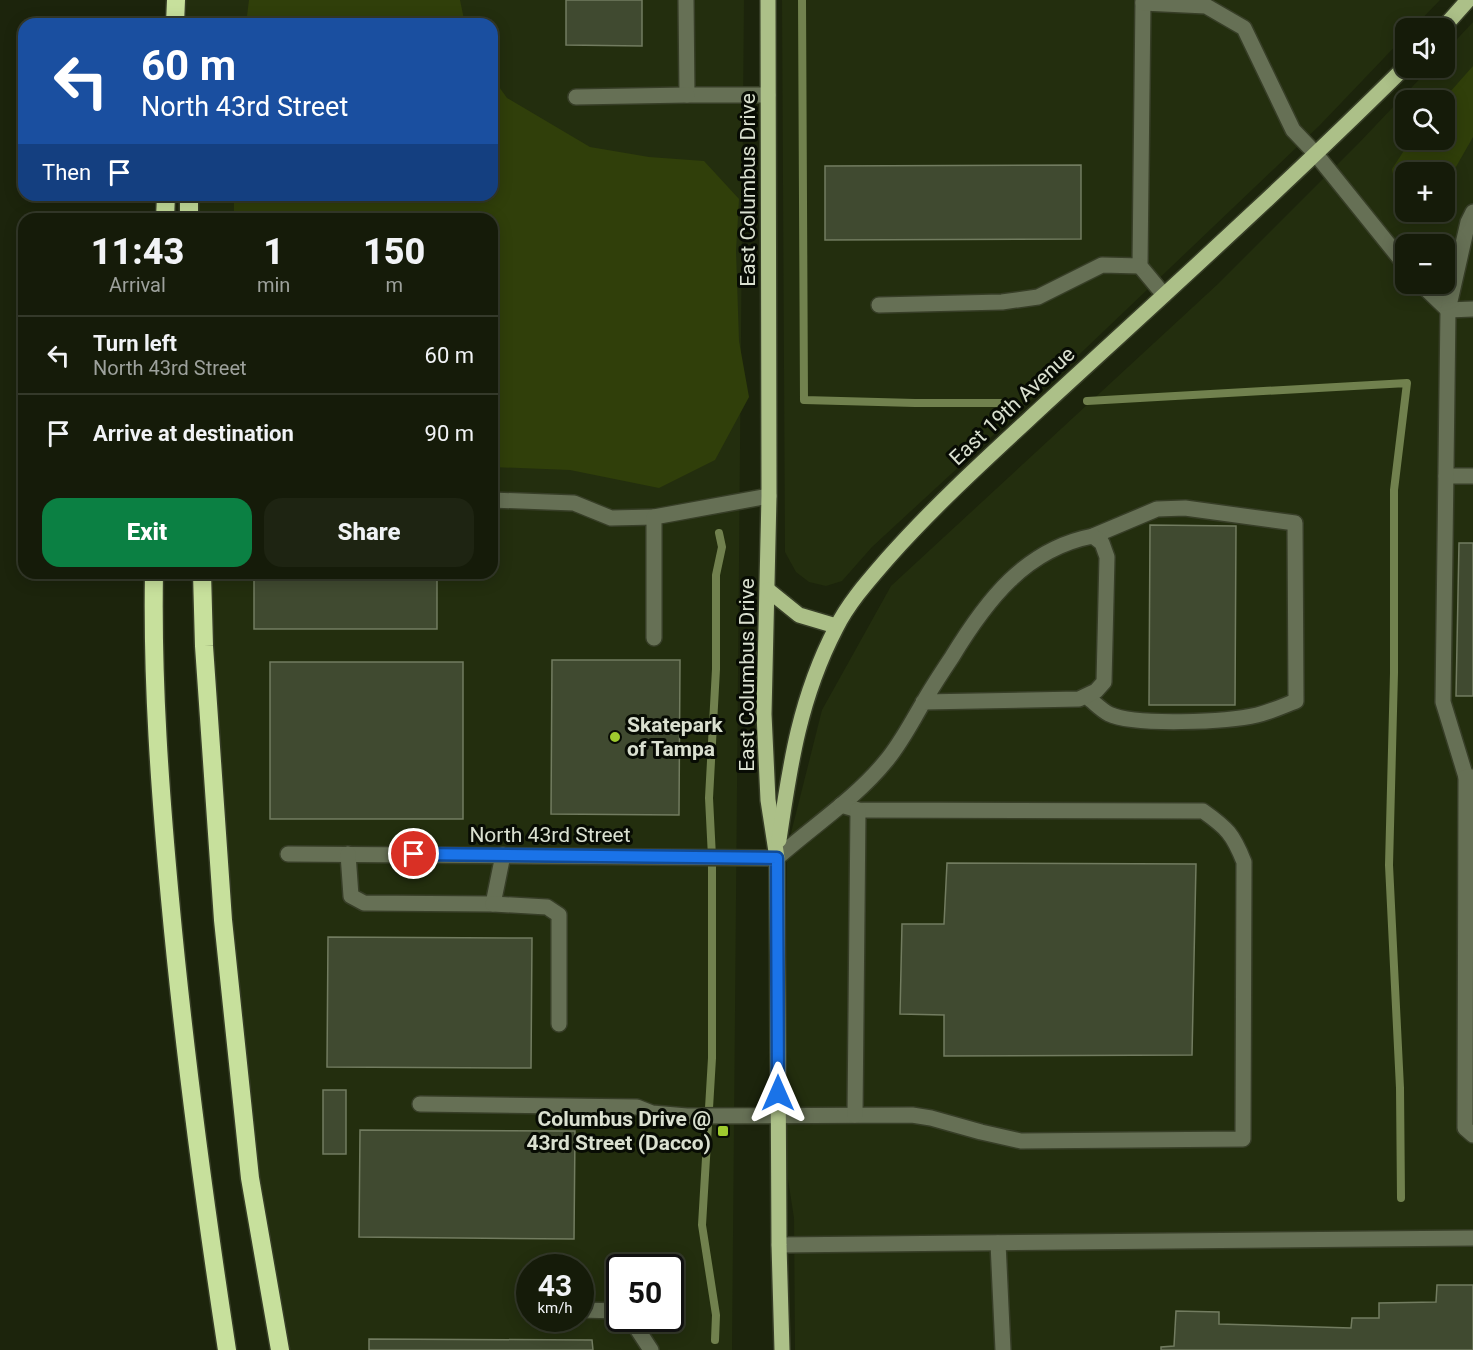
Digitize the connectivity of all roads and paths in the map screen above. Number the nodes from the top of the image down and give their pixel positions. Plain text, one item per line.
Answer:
1 (176, 0) edge
2 (184, 0) edge
3 (686, 0) edge
4 (768, 0) edge
5 (1468, 0) edge
6 (1143, 2) edge
7 (175, 18) edge
8 (185, 18) edge
9 (1452, 18) edge
10 (1395, 77) edge
11 (687, 95) junction
12 (768, 95) junction
13 (576, 97) dead end
14 (1315, 153) junction
15 (1473, 212) edge
16 (1395, 252) edge
17 (1140, 266) junction
18 (1431, 294) edge
19 (1164, 295) junction
20 (879, 305) dead end
21 (1473, 309) edge
22 (1448, 310) junction
23 (1446, 476) junction
24 (1473, 476) edge
25 (769, 496) junction
26 (498, 500) edge
27 (654, 517) junction
28 (1093, 536) junction
29 (154, 579) edge
30 (202, 579) edge
31 (768, 590) junction
32 (836, 626) junction
33 (654, 638) dead end
34 (1087, 697) junction
35 (923, 702) junction
36 (1470, 777) edge
37 (841, 805) junction
38 (858, 810) junction
39 (288, 854) dead end
40 (348, 854) junction
41 (503, 855) junction
42 (777, 858) junction
43 (494, 904) junction
44 (559, 1024) dead end
45 (420, 1104) dead end
46 (855, 1115) junction
47 (778, 1117) junction
48 (1473, 1135) edge
49 (1473, 1238) edge
50 (998, 1243) junction
51 (779, 1245) junction
52 (639, 1332) edge
53 (227, 1350) edge
54 (280, 1350) edge
55 (651, 1350) edge
56 (782, 1350) edge
57 (1003, 1350) edge

1 - 7 highway
2 - 8 highway
3 - 11 street
4 - 12 main road, East Columbus Drive
5 - 9 main road
6 - 14 street
6 - 17 street
10 - 14 main road, East 19th Avenue
11 - 12 street
11 - 13 street
12 - 25 main road, East Columbus Drive
14 - 16 street
14 - 19 main road, East 19th Avenue
15 - 22 street
17 - 19 street
17 - 20 street
18 - 22 street
19 - 32 main road, East 19th Avenue
21 - 22 street
22 - 23 street
23 - 24 street
23 - 36 street
25 - 27 street
25 - 31 main road, East Columbus Drive
26 - 27 street
27 - 33 street
28 - 34 street
28 - 34 street
28 - 35 street
29 - 53 highway
30 - 54 highway
31 - 32 main road
31 - 42 main road, East Columbus Drive
32 - 42 main road, East 19th Avenue
34 - 35 street
35 - 37 street
36 - 48 street
37 - 38 street
37 - 42 street
38 - 46 street
38 - 46 street
39 - 40 street, North 43rd Street
40 - 41 street, North 43rd Street
40 - 43 street
41 - 42 street, North 43rd Street
41 - 43 street
42 - 47 main road, East Columbus Drive
43 - 44 street
45 - 47 street
46 - 47 street
47 - 51 main road, East Columbus Drive
49 - 50 street
50 - 51 street
50 - 57 street
51 - 56 main road, East Columbus Drive
52 - 55 street

